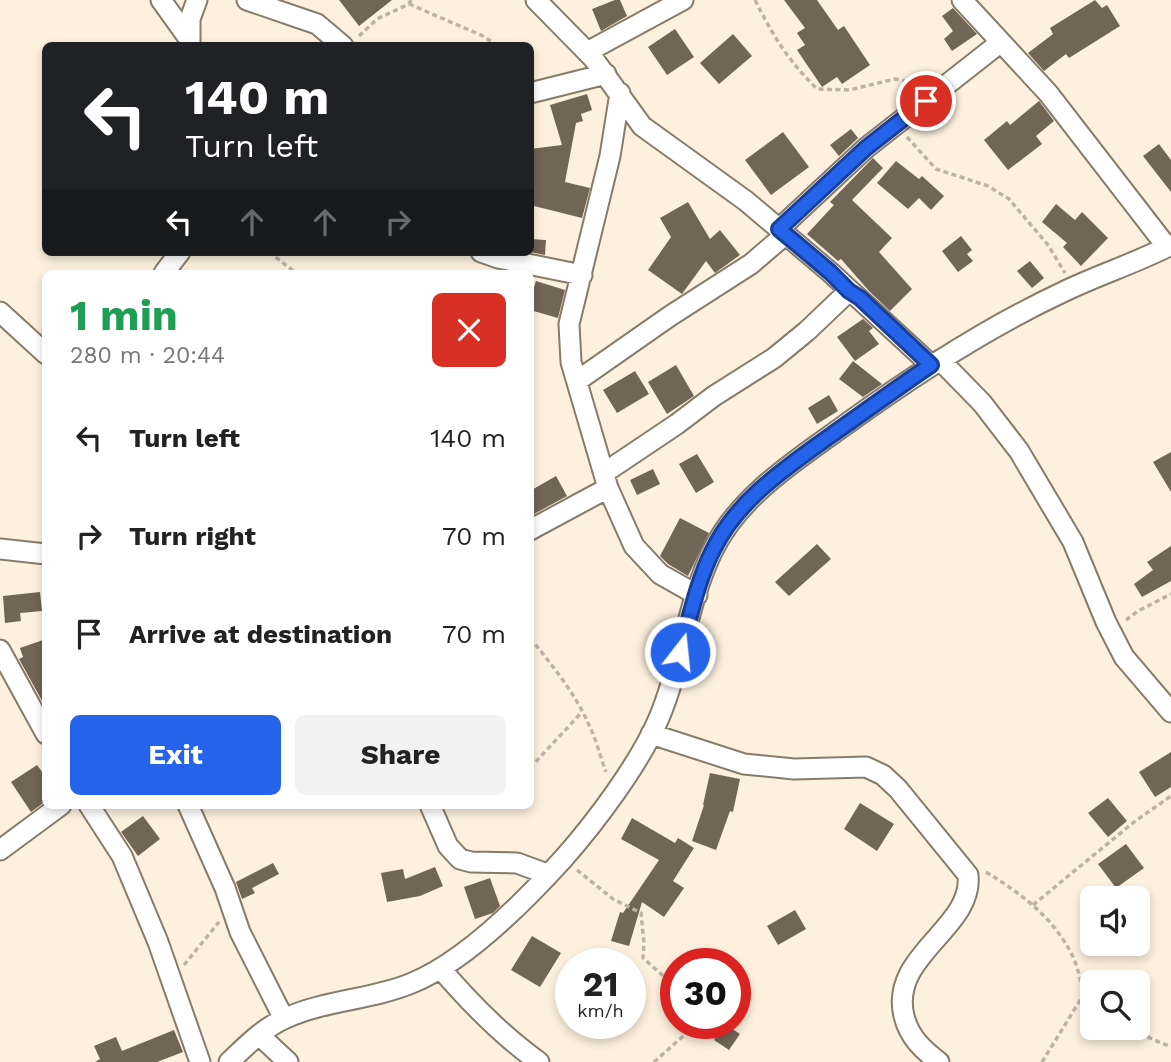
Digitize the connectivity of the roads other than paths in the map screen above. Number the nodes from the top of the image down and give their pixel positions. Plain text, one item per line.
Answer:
1 (161, 0) edge
2 (197, 0) edge
3 (247, 0) edge
4 (536, 0) edge
5 (683, 0) edge
6 (962, 0) edge
7 (350, 41) edge
8 (189, 42) edge
9 (1001, 42) junction
10 (587, 52) junction
11 (606, 74) junction
12 (534, 92) edge
13 (620, 93) junction
14 (782, 231) junction
15 (1169, 246) edge
16 (177, 256) edge
17 (481, 259) edge
18 (166, 270) edge
19 (582, 275) junction
20 (849, 291) junction
21 (0, 312) edge
22 (42, 350) edge
23 (935, 363) junction
24 (577, 382) junction
25 (606, 480) junction
26 (534, 527) edge
27 (0, 550) edge
28 (42, 554) edge
29 (696, 595) junction
30 (1, 654) edge
31 (1171, 712) edge
32 (42, 727) edge
33 (651, 734) junction
34 (56, 809) edge
35 (92, 809) edge
36 (190, 809) edge
37 (432, 809) edge
38 (0, 850) edge
39 (547, 874) junction
40 (440, 969) junction
41 (284, 1019) junction
42 (258, 1035) junction
43 (200, 1062) edge
44 (229, 1062) edge
45 (288, 1062) edge
46 (539, 1062) edge
47 (939, 1062) edge

1 - 8 street
2 - 8 street
3 - 7 street
4 - 10 street
5 - 10 street
6 - 9 street
9 - 14 street
9 - 15 street
10 - 11 street
11 - 12 street
11 - 13 street
13 - 14 street
13 - 19 street
14 - 20 street
14 - 24 street
15 - 23 street
16 - 18 street
17 - 19 street
19 - 24 street
20 - 23 street
20 - 25 street
21 - 22 street
23 - 29 street
23 - 31 street
24 - 25 street
25 - 26 street
25 - 29 street
27 - 28 street
29 - 33 street
30 - 32 street
33 - 39 street
33 - 47 street
34 - 38 street
35 - 43 street
36 - 41 street
37 - 39 street
39 - 40 street
40 - 41 street
40 - 46 street
41 - 42 street
42 - 44 street
42 - 45 street

